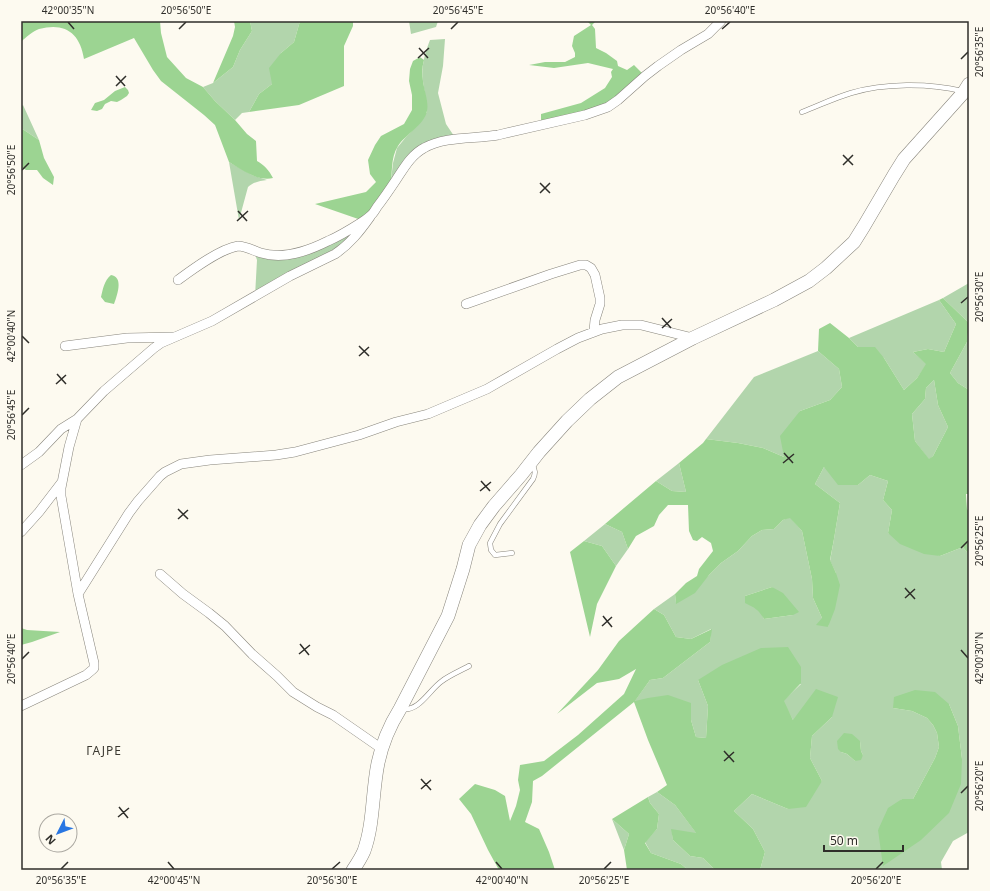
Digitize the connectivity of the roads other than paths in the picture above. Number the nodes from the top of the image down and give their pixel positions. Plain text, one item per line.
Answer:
1 (721, 21) edge
2 (966, 88) edge
3 (802, 112) dead end
4 (370, 217) junction
5 (178, 280) dead end
6 (466, 304) dead end
7 (594, 331) junction
8 (178, 336) junction
9 (693, 338) junction
10 (65, 346) dead end
11 (77, 419) junction
12 (531, 463) junction
13 (21, 465) edge
14 (63, 480) junction
15 (21, 532) edge
16 (512, 554) dead end
17 (160, 574) dead end
18 (78, 594) junction
19 (469, 666) dead end
20 (21, 706) edge
21 (400, 709) junction
22 (382, 749) junction
23 (353, 870) edge

1 - 4 street
2 - 3 lane
2 - 9 main road
4 - 5 street
4 - 8 street
6 - 7 street
7 - 9 street
7 - 18 street
8 - 10 street
8 - 11 street
9 - 12 main road
11 - 13 street
11 - 14 street
12 - 16 lane
12 - 21 main road
14 - 15 street
14 - 18 street
17 - 22 street
18 - 20 street
19 - 21 lane
21 - 22 main road
22 - 23 main road

